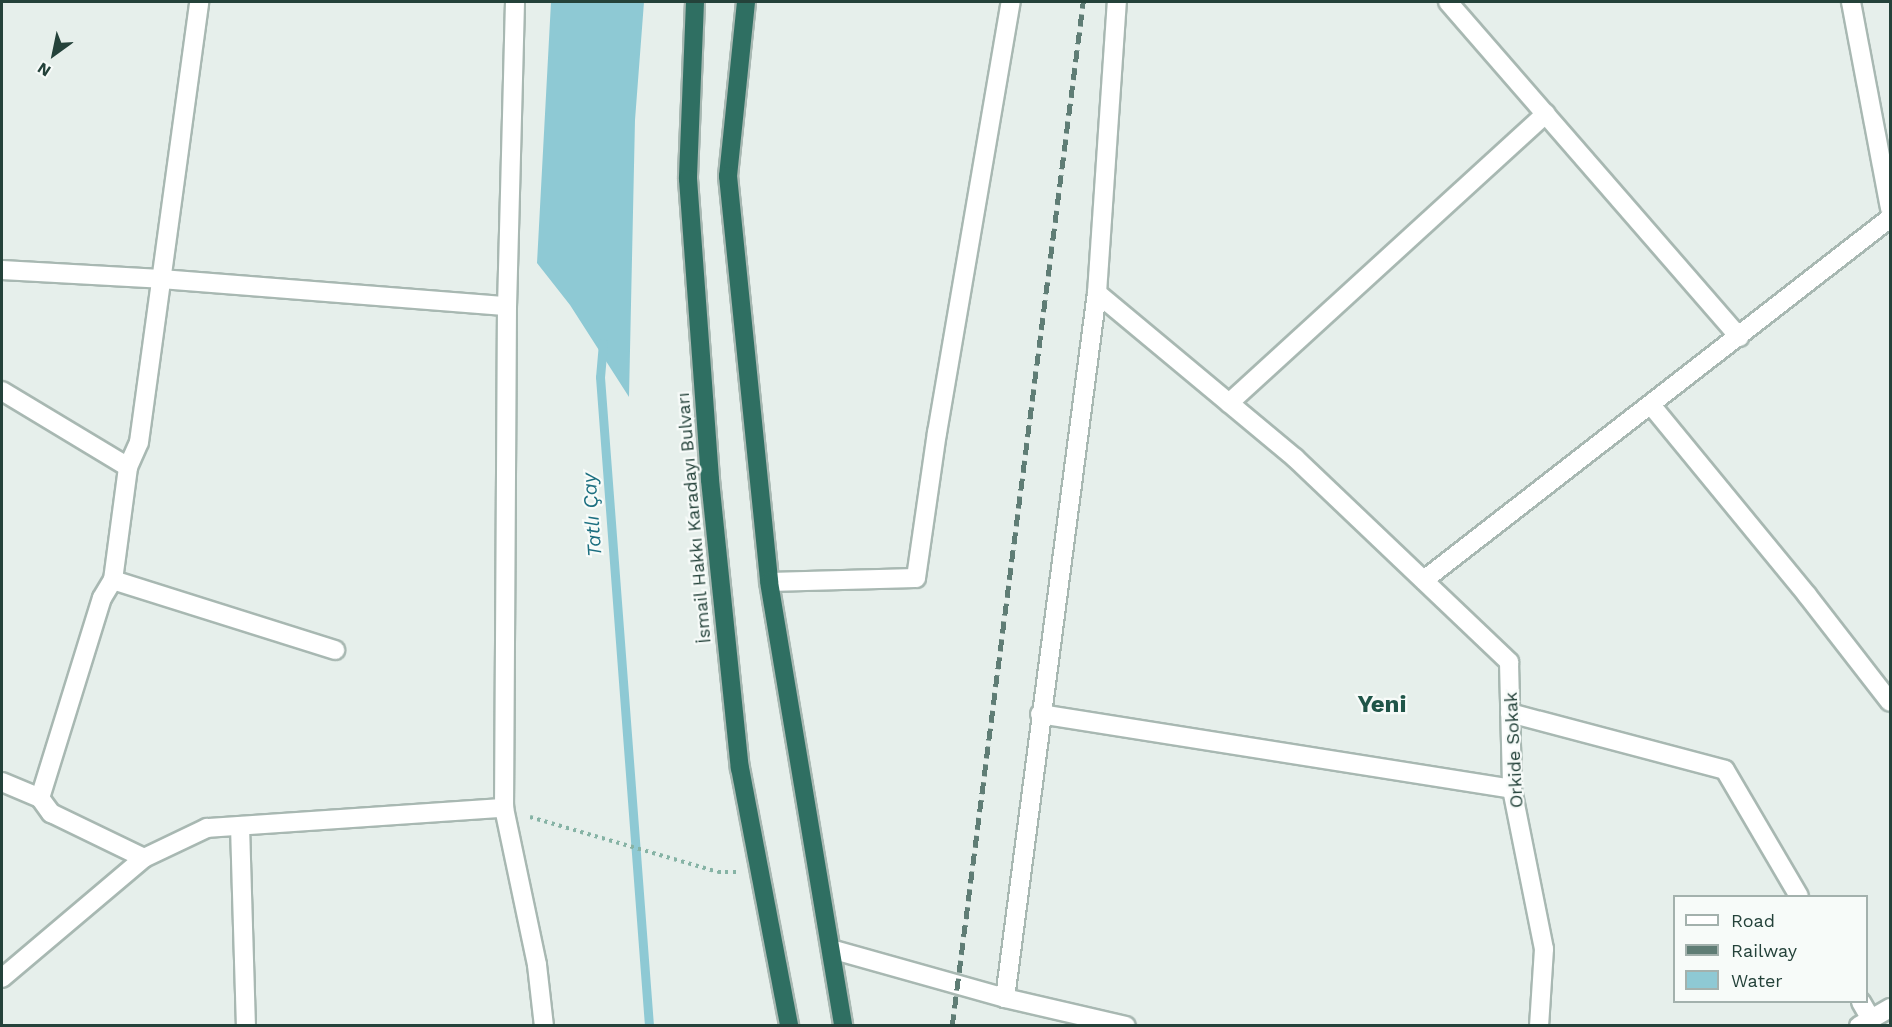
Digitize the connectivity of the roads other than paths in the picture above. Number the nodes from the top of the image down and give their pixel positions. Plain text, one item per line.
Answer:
1 (199, 2) edge
2 (515, 2) edge
3 (695, 2) edge
4 (746, 2) edge
5 (1011, 2) edge
6 (1117, 2) edge
7 (1448, 2) edge
8 (1851, 2) edge
9 (1546, 114) junction
10 (1890, 208) edge
11 (1890, 218) edge
12 (2, 270) edge
13 (161, 279) junction
14 (1097, 293) junction
15 (507, 306) junction
16 (1738, 337) junction
17 (2, 391) edge
18 (1229, 403) junction
19 (1651, 405) junction
20 (128, 467) junction
21 (113, 580) junction
22 (1424, 580) junction
23 (770, 582) junction
24 (335, 650) dead end
25 (1890, 702) edge
26 (1510, 713) junction
27 (1040, 714) junction
28 (2, 782) edge
29 (1512, 789) junction
30 (40, 798) junction
31 (504, 808) junction
32 (240, 826) junction
33 (144, 858) junction
34 (1799, 895) edge
35 (831, 949) junction
36 (2, 978) edge
37 (1005, 998) junction
38 (1861, 1003) edge
39 (1890, 1008) edge
40 (1865, 1022) edge
41 (246, 1026) edge
42 (544, 1026) edge
43 (789, 1026) edge
44 (843, 1026) edge
45 (1126, 1026) edge
46 (1539, 1026) edge

1 - 13 street
2 - 15 street
3 - 43 highway, İsmail Hakkı Karadayı Bulvarı
4 - 23 highway
5 - 23 street
6 - 14 street
7 - 9 street
8 - 10 street
9 - 16 street
9 - 18 street
11 - 16 street
12 - 13 street
13 - 15 street
13 - 20 street
14 - 18 street, Orkide Sokak
14 - 27 street
15 - 31 street
16 - 19 street
17 - 20 street
18 - 22 street, Orkide Sokak
19 - 22 street
19 - 25 street
20 - 21 street
21 - 24 street
21 - 30 street
22 - 26 street, Orkide Sokak
23 - 35 highway
26 - 29 street, Orkide Sokak
26 - 34 street
27 - 29 street
27 - 37 street
28 - 30 street
29 - 46 street, Orkide Sokak
30 - 33 street
31 - 32 street
31 - 42 street
32 - 33 street
32 - 41 street
33 - 36 street
35 - 37 street
35 - 44 highway
37 - 45 street
38 - 40 street
39 - 40 street

